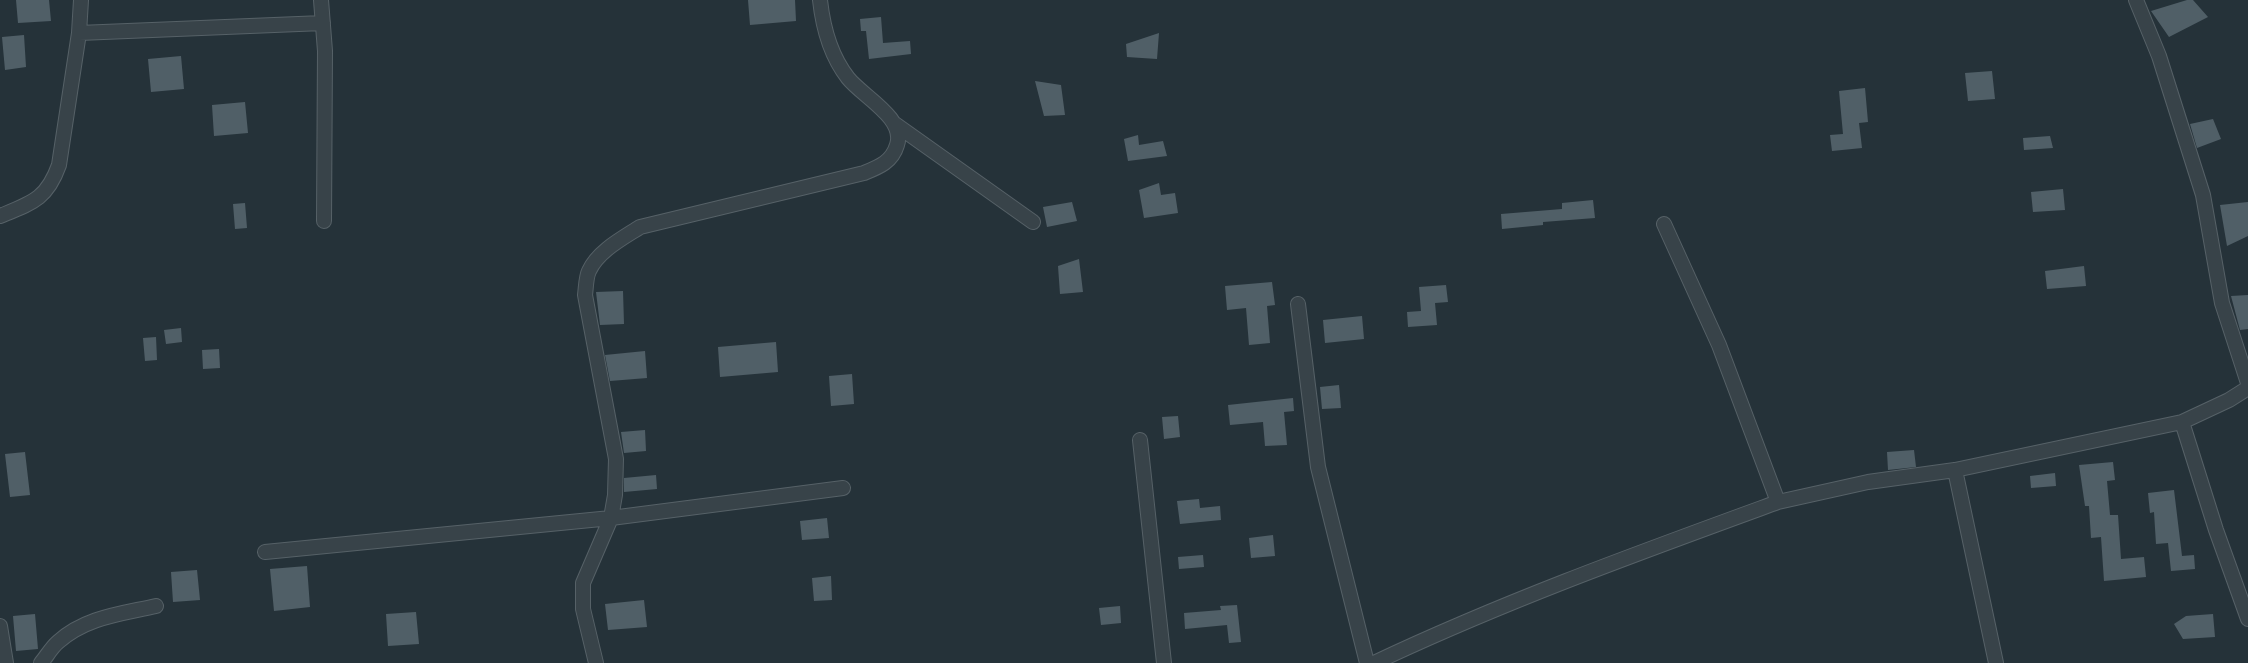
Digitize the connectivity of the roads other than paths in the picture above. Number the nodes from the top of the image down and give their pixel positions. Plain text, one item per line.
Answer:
1 (82, 0) edge
2 (321, 0) edge
3 (820, 0) edge
4 (2136, 0) edge
5 (323, 23) junction
6 (79, 33) junction
7 (895, 124) junction
8 (0, 216) edge
9 (324, 222) dead end
10 (1033, 222) dead end
11 (1664, 224) dead end
12 (1298, 304) dead end
13 (2248, 383) edge
14 (2248, 388) edge
15 (2182, 422) junction
16 (1140, 440) dead end
17 (1956, 470) junction
18 (843, 488) dead end
19 (1778, 502) junction
20 (610, 518) junction
21 (264, 552) dead end
22 (156, 606) dead end
23 (2248, 619) edge
24 (0, 626) edge
25 (6, 663) edge
26 (40, 663) edge
27 (596, 663) edge
28 (1164, 663) edge
29 (1367, 663) edge
30 (1374, 663) edge
31 (1996, 663) edge

1 - 6 street
2 - 5 street
3 - 7 street
4 - 13 street
5 - 6 street
5 - 9 street
6 - 8 street
7 - 10 street
7 - 20 street
11 - 19 street
12 - 29 street
14 - 15 street
15 - 17 street
15 - 23 street
16 - 28 street
17 - 19 street
17 - 31 street
18 - 20 street
19 - 30 street
20 - 21 street
20 - 27 street
22 - 26 street
24 - 25 street

